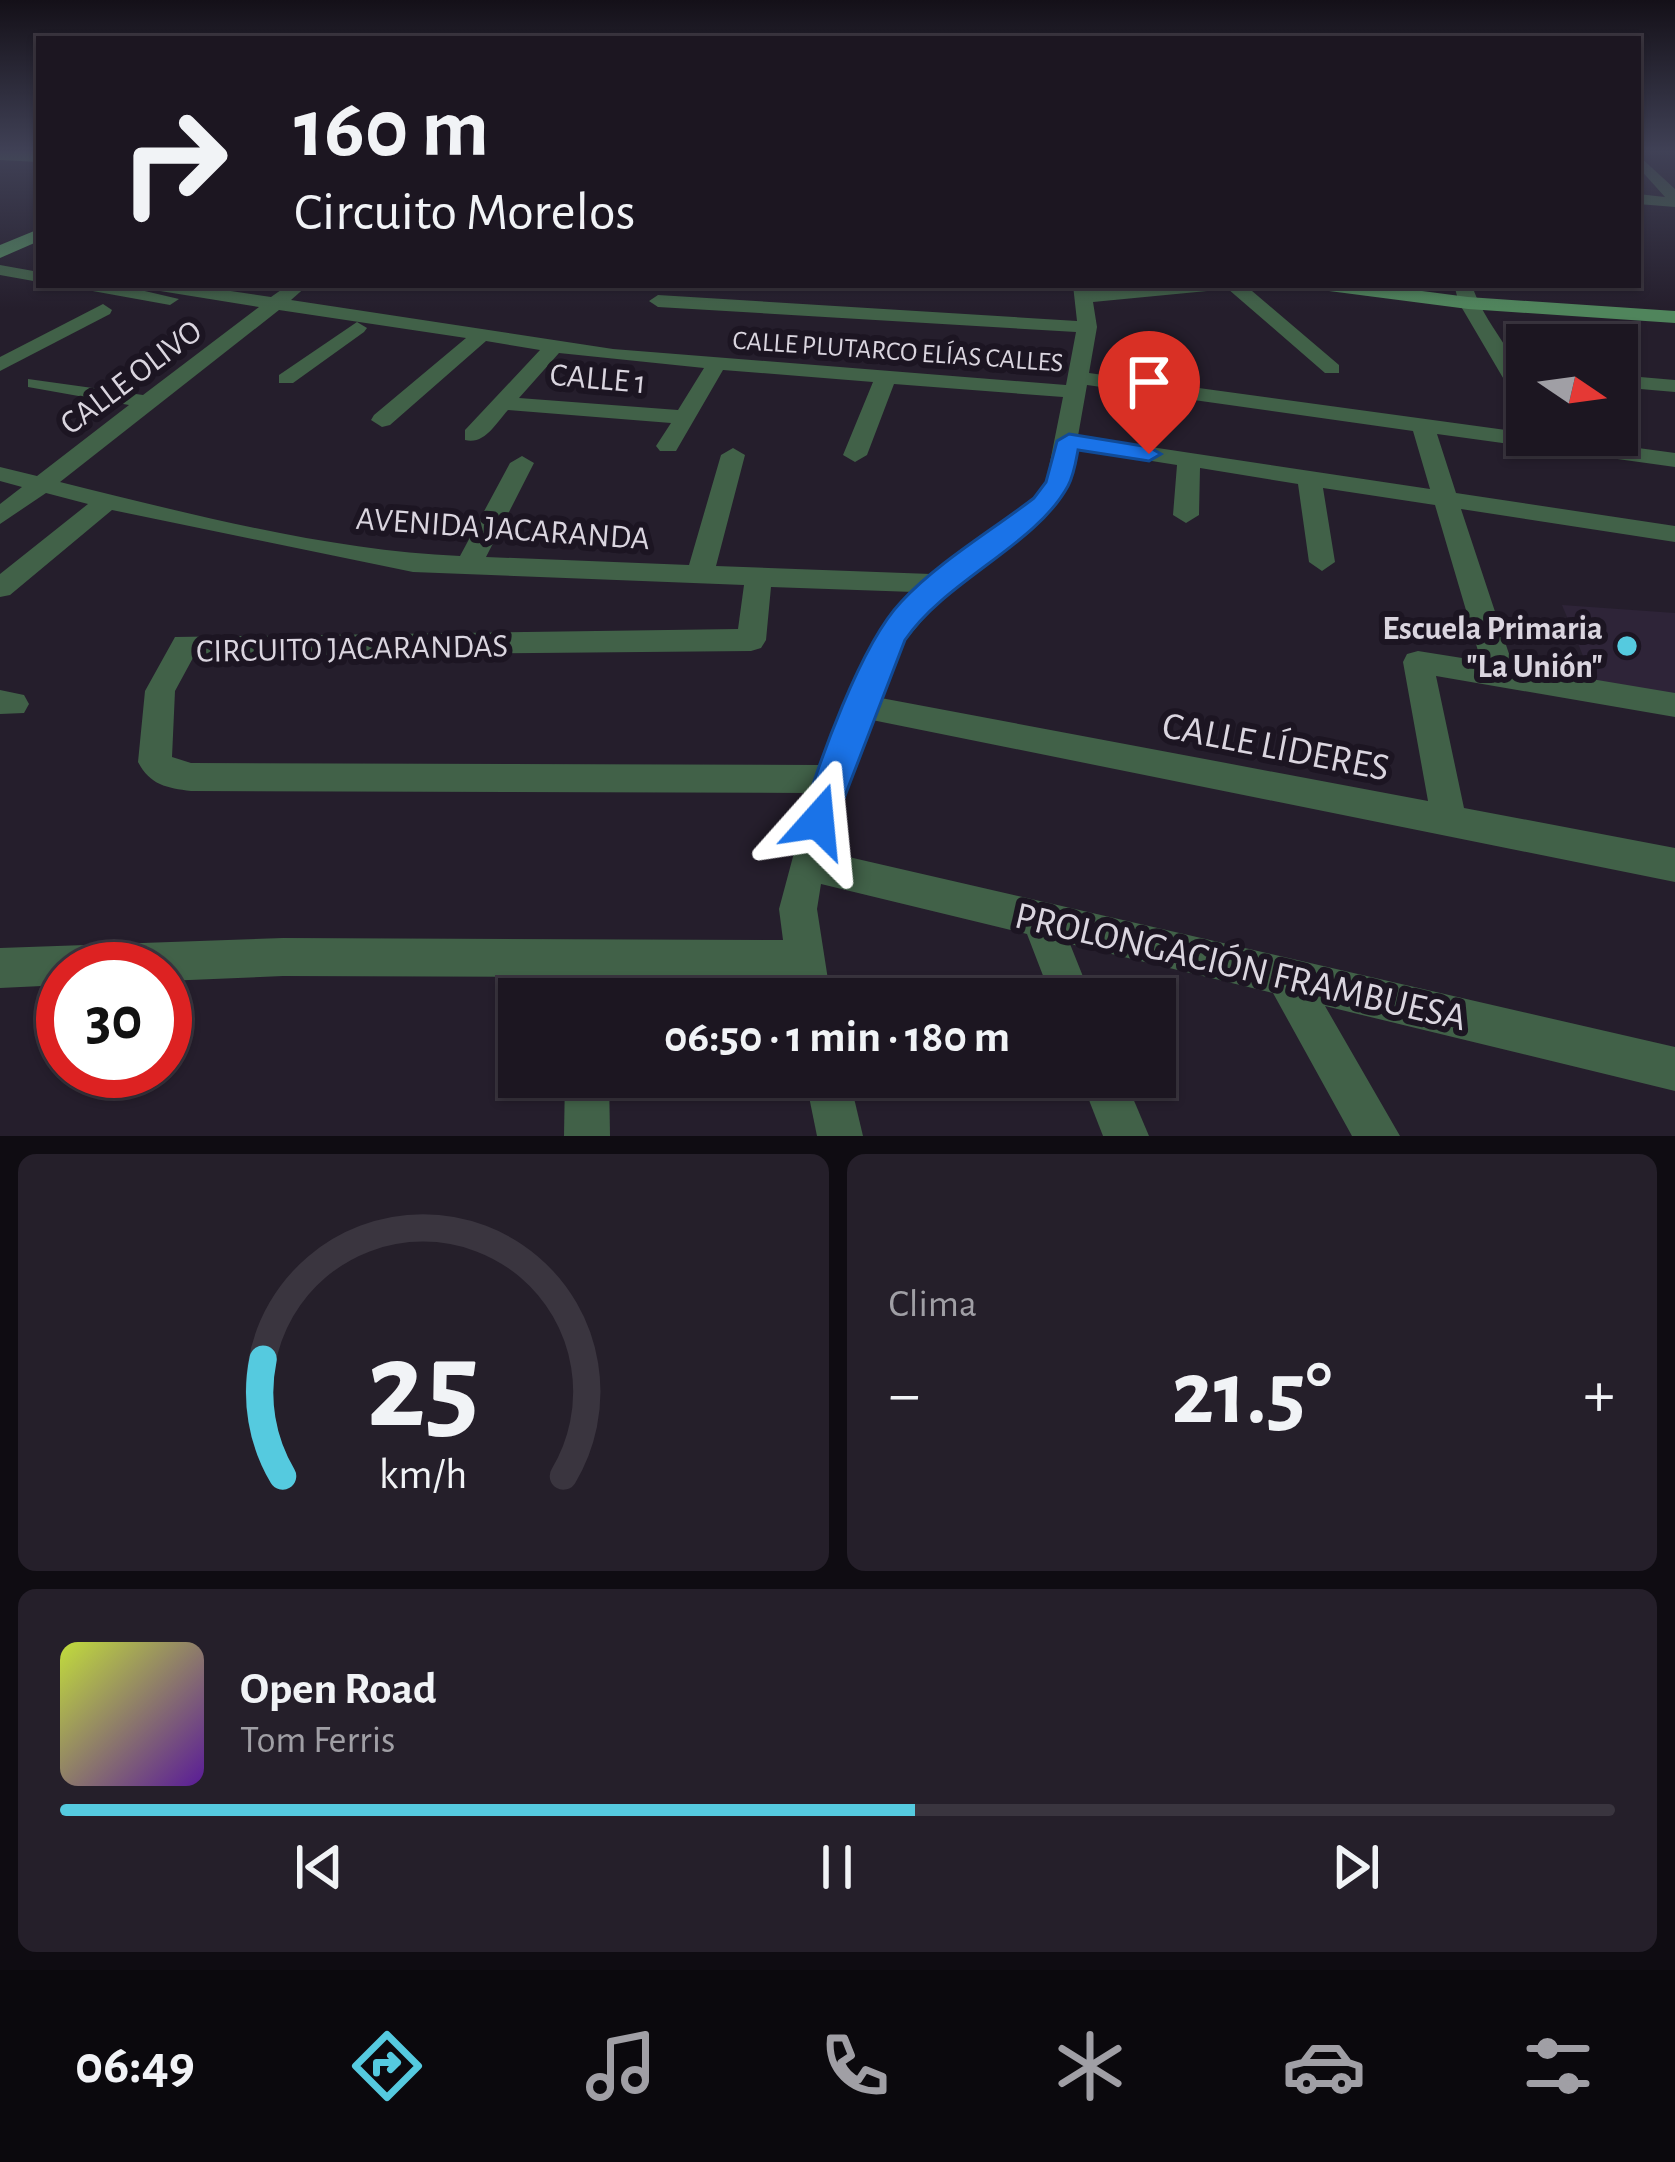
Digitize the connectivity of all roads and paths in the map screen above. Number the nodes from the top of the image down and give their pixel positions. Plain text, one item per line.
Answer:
1 (36, 236) edge
2 (0, 255) edge
3 (36, 264) edge
4 (0, 270) edge
5 (36, 276) edge
6 (148, 288) edge
7 (296, 288) edge
8 (1198, 288) edge
9 (1238, 288) edge
10 (1375, 288) edge
11 (1466, 294) edge
12 (658, 301) dead end
13 (1085, 303) edge
14 (272, 309) junction
15 (103, 310) dead end
16 (1675, 317) edge
17 (357, 328) junction
18 (474, 341) junction
19 (549, 352) junction
20 (1506, 354) edge
21 (0, 365) edge
22 (716, 365) junction
23 (1332, 369) dead end
24 (886, 377) junction
25 (286, 379) dead end
26 (35, 383) dead end
27 (1638, 383) edge
28 (1077, 385) junction
29 (1675, 386) edge
30 (148, 402) junction
31 (505, 403) junction
32 (685, 417) junction
33 (382, 419) dead end
34 (1424, 426) junction
35 (1506, 434) edge
36 (473, 435) dead end
37 (1069, 441) junction
38 (668, 446) dead end
39 (733, 454) dead end
40 (1638, 454) edge
41 (855, 455) dead end
42 (1189, 460) junction
43 (1675, 460) edge
44 (522, 464) dead end
45 (0, 474) edge
46 (1310, 480) junction
47 (45, 483) junction
48 (1450, 502) junction
49 (105, 503) junction
50 (1186, 515) dead end
51 (0, 516) edge
52 (1675, 534) edge
53 (1322, 562) dead end
54 (468, 566) junction
55 (700, 574) junction
56 (759, 575) junction
57 (937, 584) junction
58 (0, 588) edge
59 (1501, 676) junction
60 (1675, 705) edge
61 (862, 706) junction
62 (831, 778) junction
63 (1449, 822) junction
64 (806, 864) junction
65 (1675, 865) edge
66 (1039, 916) junction
67 (802, 959) junction
68 (0, 968) edge
69 (1284, 974) junction
70 (573, 978) edge
71 (598, 978) edge
72 (806, 978) edge
73 (1064, 978) edge
74 (1675, 1069) edge
75 (587, 1098) edge
76 (832, 1098) edge
77 (1111, 1098) edge
78 (587, 1136) edge
79 (840, 1136) edge
80 (1126, 1136) edge
81 (1377, 1136) edge

1 - 2 main road
2 - 3 street
4 - 5 street
6 - 14 street
7 - 14 street, CALLE OLIVO
8 - 13 street
9 - 23 street
10 - 11 main road
11 - 16 main road
11 - 20 street
12 - 13 street
13 - 28 street
14 - 17 street, CALLE PLUTARCO ELÍAS CALLES
14 - 18 street, CALLE PLUTARCO ELÍAS CALLES
14 - 30 street, CALLE OLIVO
15 - 21 street
17 - 18 street, CALLE PLUTARCO ELÍAS CALLES
17 - 25 street
18 - 19 street, CALLE PLUTARCO ELÍAS CALLES
18 - 33 street
19 - 22 street, CALLE PLUTARCO ELÍAS CALLES
19 - 31 street
22 - 24 street, CALLE PLUTARCO ELÍAS CALLES
22 - 32 street, CALLE 1
24 - 28 street, CALLE PLUTARCO ELÍAS CALLES
24 - 41 street
26 - 30 street
27 - 29 street
28 - 34 street, CALLE PLUTARCO ELÍAS CALLES
28 - 37 street
30 - 47 street, CALLE OLIVO
31 - 32 street, CALLE 1
31 - 36 street
32 - 38 street, CALLE 1
34 - 35 street, CALLE PLUTARCO ELÍAS CALLES
34 - 48 street
37 - 42 street
37 - 57 street
39 - 55 street
40 - 43 street, CALLE PLUTARCO ELÍAS CALLES
42 - 46 street
42 - 50 street
44 - 54 street
45 - 47 street, AVENIDA JACARANDA
46 - 48 street
46 - 53 street
47 - 49 street, AVENIDA JACARANDA
47 - 51 street, CALLE OLIVO
48 - 52 street
48 - 59 street
49 - 54 street, AVENIDA JACARANDA
49 - 58 street
54 - 55 street, AVENIDA JACARANDA
55 - 56 street, AVENIDA JACARANDA
56 - 57 street, AVENIDA JACARANDA
56 - 62 street, CIRCUITO JACARANDAS
57 - 61 street
59 - 60 street
59 - 63 street
61 - 62 street
61 - 63 street, CALLE LÍDERES
62 - 64 street
63 - 65 street, CALLE LÍDERES
64 - 66 street, PROLONGACIÓN FRAMBUESA
64 - 67 street
66 - 69 street, PROLONGACIÓN FRAMBUESA
66 - 73 street
67 - 71 street
67 - 72 street
68 - 70 street
69 - 74 street, PROLONGACIÓN FRAMBUESA
69 - 81 street
75 - 78 street
76 - 79 street
77 - 80 street

